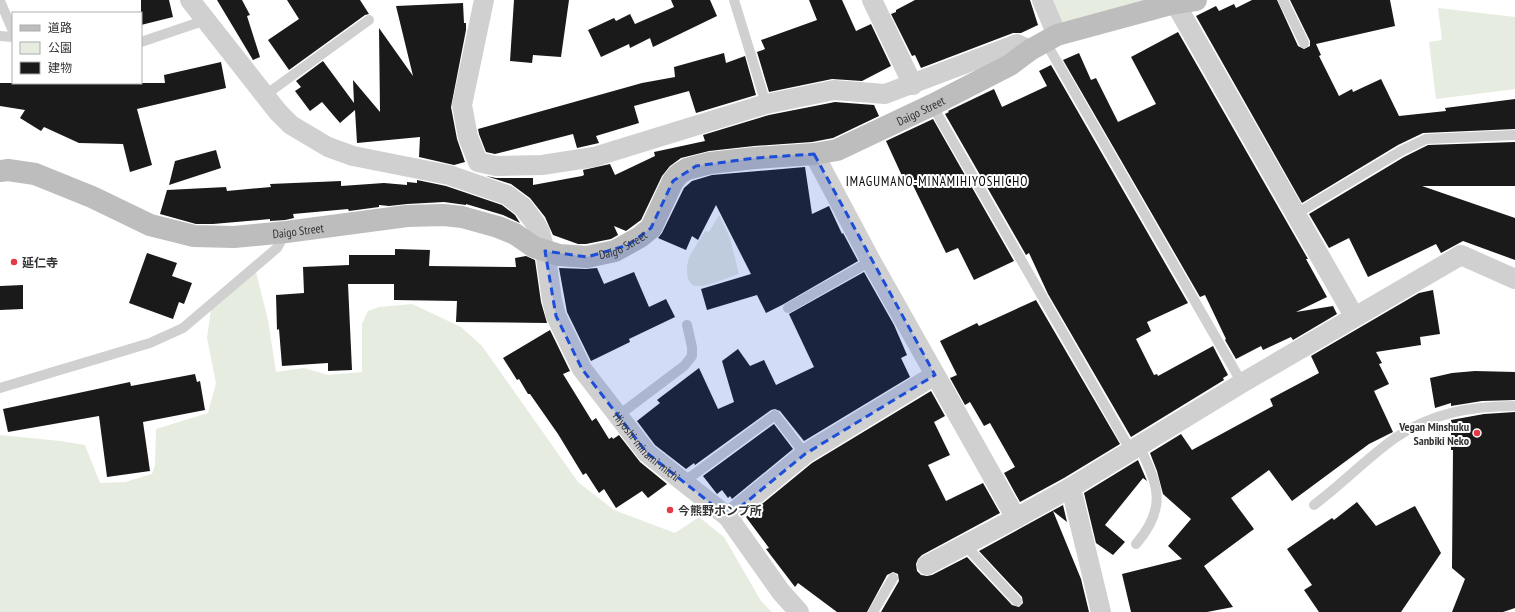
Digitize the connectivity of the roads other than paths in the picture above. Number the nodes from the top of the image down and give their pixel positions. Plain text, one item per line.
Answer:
1 (190, 0) edge
2 (484, 0) edge
3 (734, 0) edge
4 (872, 0) edge
5 (1042, 0) edge
6 (1283, 0) edge
7 (0, 1) edge
8 (1186, 2) edge
9 (206, 20) junction
10 (369, 20) dead end
11 (12, 29) edge
12 (0, 36) edge
13 (12, 37) edge
14 (142, 42) edge
15 (1044, 42) junction
16 (1304, 43) dead end
17 (913, 85) junction
18 (264, 96) junction
19 (766, 104) junction
20 (932, 105) junction
21 (1515, 136) edge
22 (814, 154) junction
23 (0, 171) edge
24 (1296, 214) junction
25 (286, 232) junction
26 (545, 251) junction
27 (871, 261) junction
28 (1515, 280) edge
29 (788, 308) dead end
30 (1354, 316) junction
31 (687, 325) dead end
32 (935, 375) junction
33 (1242, 383) junction
34 (0, 388) edge
35 (1515, 406) edge
36 (619, 415) junction
37 (1135, 449) junction
38 (805, 454) junction
39 (684, 481) junction
40 (1070, 488) junction
41 (1314, 505) dead end
42 (728, 517) junction
43 (1016, 518) junction
44 (1136, 544) dead end
45 (965, 545) junction
46 (927, 565) dead end
47 (893, 578) dead end
48 (1017, 601) dead end
49 (799, 612) edge
50 (873, 612) edge
51 (1101, 612) edge

1 - 9 street, Hiyoshi-minami-michi
2 - 19 street
3 - 19 lane
4 - 17 street
5 - 15 street
6 - 16 lane
7 - 11 lane
8 - 15 main road, Daigo Street
8 - 24 street
9 - 14 lane
9 - 18 street, Hiyoshi-minami-michi
10 - 18 lane
12 - 13 lane
15 - 17 street
15 - 20 main road, Daigo Street
15 - 33 lane
17 - 19 street
18 - 26 street, Hiyoshi-minami-michi
20 - 22 main road, Daigo Street
20 - 37 lane
21 - 24 lane
22 - 26 main road, Daigo Street
22 - 27 street
23 - 25 main road, Daigo Street
24 - 30 street
25 - 26 main road, Daigo Street
25 - 34 lane
26 - 36 street, Hiyoshi-minami-michi
27 - 29 lane
27 - 32 street
28 - 30 street
30 - 33 street
31 - 36 lane
32 - 38 street
32 - 43 street
33 - 37 street
35 - 41 lane
36 - 39 street, Hiyoshi-minami-michi
37 - 40 street
37 - 44 lane
38 - 39 lane
38 - 42 street
39 - 42 street, Hiyoshi-minami-michi
40 - 43 street
40 - 51 street
42 - 49 street, Hiyoshi-minami-michi
43 - 45 street
45 - 46 street
45 - 48 lane
47 - 50 lane

